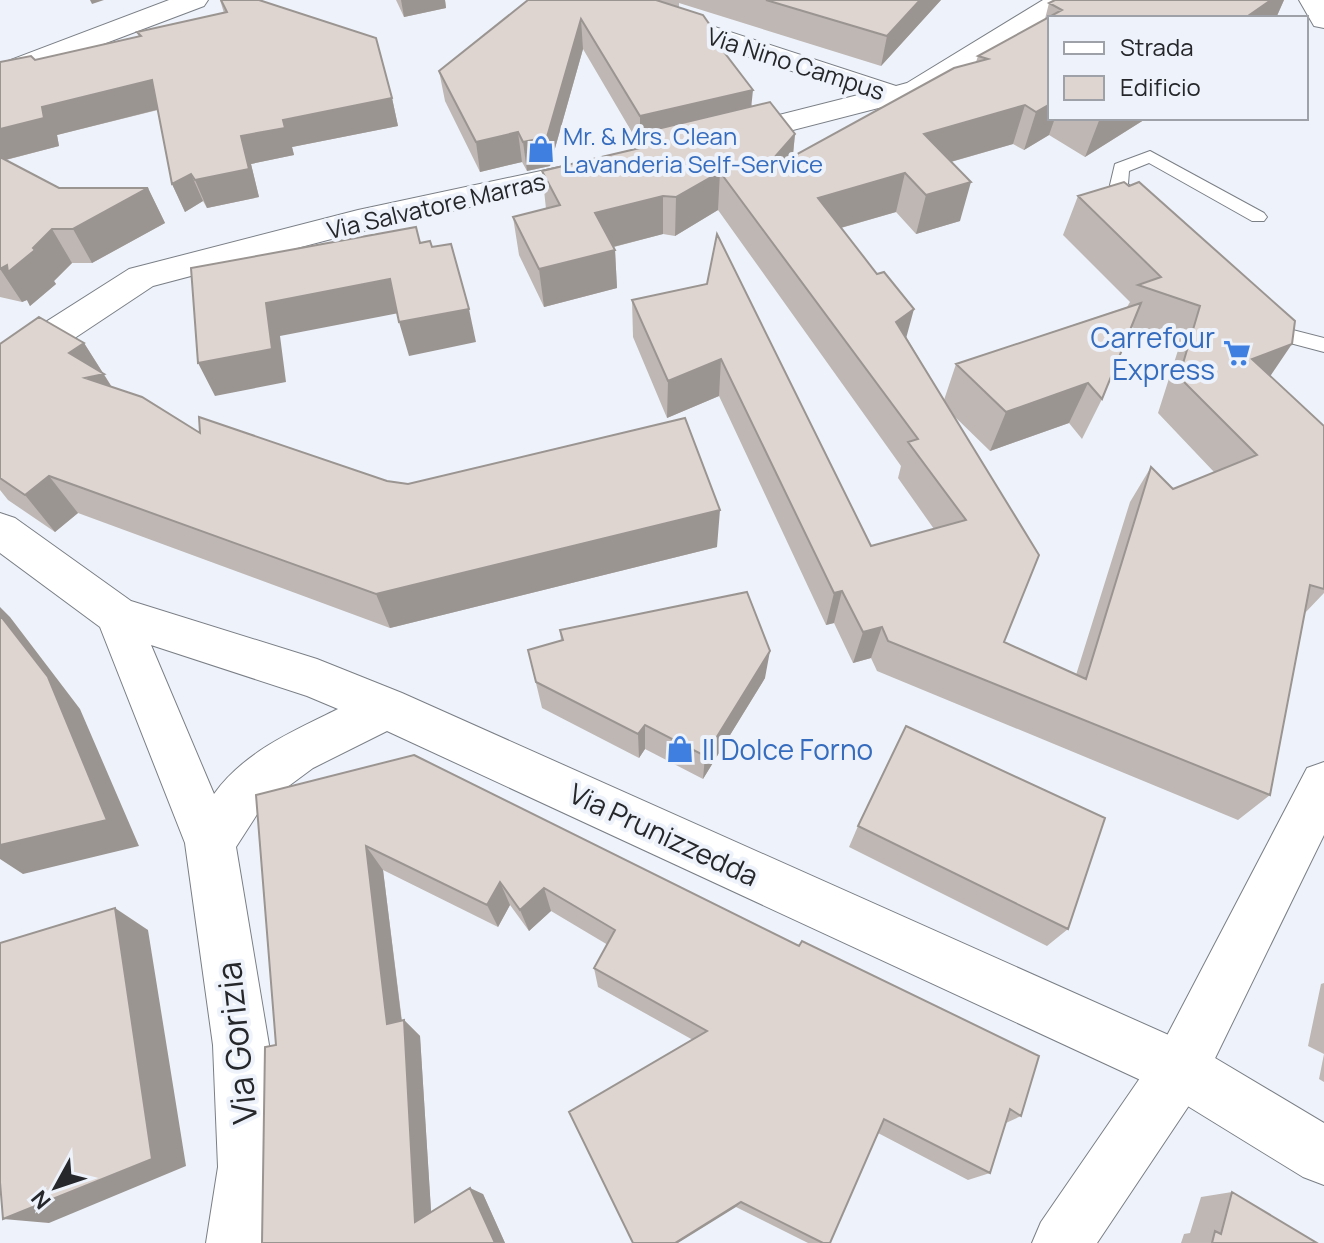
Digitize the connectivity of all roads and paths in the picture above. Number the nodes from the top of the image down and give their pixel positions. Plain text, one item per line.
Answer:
1 (194, 0) edge
2 (604, 0) edge
3 (1313, 0) edge
4 (1051, 1) edge
5 (1324, 20) edge
6 (0, 74) edge
7 (897, 96) junction
8 (704, 143) edge
9 (630, 161) edge
10 (1152, 216) edge
11 (1258, 217) dead end
12 (1252, 311) edge
13 (1324, 345) edge
14 (0, 369) edge
15 (0, 530) edge
16 (117, 615) junction
17 (386, 708) junction
18 (1324, 784) edge
19 (210, 843) junction
20 (1180, 1069) junction
21 (1324, 1156) edge
22 (236, 1243) edge
23 (1062, 1243) edge

1 - 6 street
2 - 7 street, Via Nino Campus
3 - 5 street
4 - 7 street
7 - 8 street
9 - 14 street, Via Salvatore Marras
10 - 11 lane
12 - 13 lane
15 - 16 street, Via Prunizzedda
16 - 17 street, Via Prunizzedda
16 - 19 street, Via Gorizia
17 - 19 street
17 - 20 street, Via Prunizzedda
18 - 20 street
19 - 22 street, Via Gorizia
20 - 21 street, Via Prunizzedda
20 - 23 street

